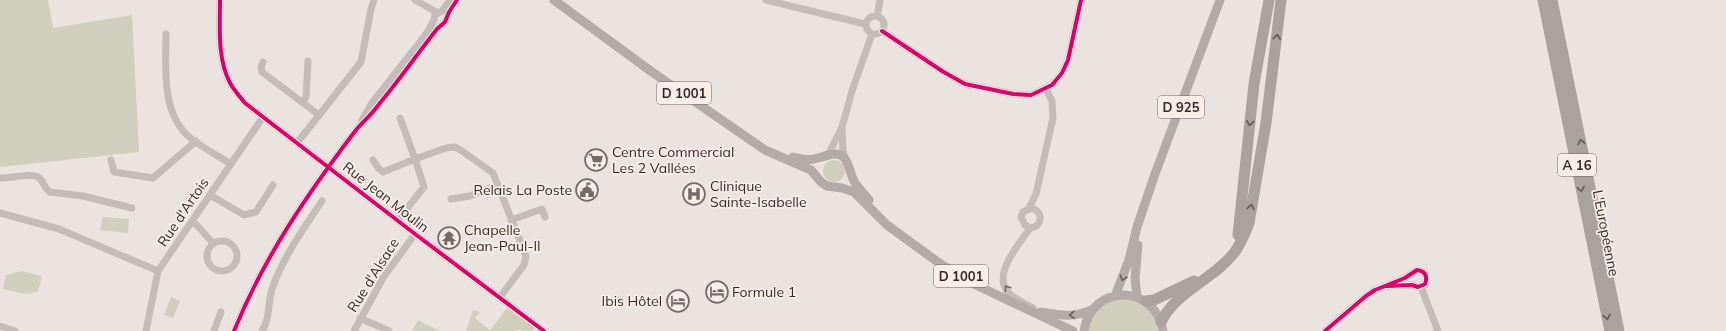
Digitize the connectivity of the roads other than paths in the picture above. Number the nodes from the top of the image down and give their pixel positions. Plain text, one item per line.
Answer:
1 (220, 0) edge
2 (374, 0) edge
3 (416, 0) edge
4 (450, 0) edge
5 (457, 0) edge
6 (554, 0) edge
7 (563, 0) edge
8 (766, 0) edge
9 (880, 0) edge
10 (1081, 0) edge
11 (1220, 0) edge
12 (1269, 0) edge
13 (1281, 0) edge
14 (1539, 0) edge
15 (1543, 0) edge
16 (1552, 0) edge
17 (1557, 0) edge
18 (436, 16) junction
19 (877, 16) junction
20 (444, 21) junction
21 (865, 24) junction
22 (882, 31) junction
23 (166, 34) dead end
24 (872, 34) junction
25 (308, 61) dead end
26 (263, 62) dead end
27 (1046, 89) junction
28 (303, 103) junction
29 (1573, 104) junction
30 (319, 115) junction
31 (263, 117) junction
32 (400, 118) dead end
33 (842, 127) junction
34 (358, 129) junction
35 (1570, 130) junction
36 (196, 141) junction
37 (297, 143) junction
38 (826, 156) junction
39 (845, 158) junction
40 (415, 159) junction
41 (111, 160) dead end
42 (373, 160) dead end
43 (231, 164) junction
44 (329, 167) junction
45 (850, 170) junction
46 (0, 178) edge
47 (818, 178) junction
48 (497, 184) junction
49 (273, 185) dead end
50 (837, 187) junction
51 (1036, 194) junction
52 (210, 195) junction
53 (451, 199) dead end
54 (322, 201) dead end
55 (132, 208) dead end
56 (1028, 208) junction
57 (1037, 210) junction
58 (0, 213) edge
59 (1142, 214) junction
60 (545, 217) dead end
61 (193, 220) junction
62 (398, 220) junction
63 (511, 220) junction
64 (1030, 228) junction
65 (415, 234) junction
66 (902, 236) junction
67 (213, 243) junction
68 (158, 271) junction
69 (1410, 275) junction
70 (1412, 285) junction
71 (1387, 286) junction
72 (1421, 287) junction
73 (1115, 296) junction
74 (500, 297) junction
75 (1141, 299) junction
76 (1026, 308) junction
77 (1091, 310) junction
78 (1038, 311) junction
79 (221, 312) dead end
80 (360, 318) junction
81 (0, 326) edge
82 (1164, 328) edge
83 (540, 330) edge
84 (15, 331) edge
85 (146, 331) edge
86 (214, 331) edge
87 (234, 331) edge
88 (262, 331) edge
89 (354, 331) edge
90 (389, 331) edge
91 (1073, 331) edge
92 (1084, 331) edge
93 (1325, 331) edge
94 (1438, 331) edge
95 (1610, 331) edge
96 (1619, 331) edge

1 - 31 street, Rue Jean Moulin
2 - 30 street
3 - 18 street
4 - 18 street
5 - 20 street
6 - 47 main road, D 1001
7 - 38 main road, D 1001
8 - 21 street
9 - 19 street
10 - 27 street
11 - 59 main road, D 925
12 -> 75 highway
82 -> 13 highway
14 - 35 highway
15 - 35 highway, L'Européenne / A 16
16 - 29 highway, L'Européenne / A 16
17 - 29 highway
18 - 20 street
18 - 20 street
18 - 34 street
19 - 21 street
19 - 22 street
20 - 34 street
21 - 24 street
22 - 24 street
22 - 27 street
23 - 36 street
24 - 33 street
25 - 28 street
26 - 28 street
27 - 51 street
28 - 30 street
96 -> 29 highway, L'Européenne / A 16
30 - 37 street
31 - 37 street, Rue Jean Moulin
31 - 43 street, Rue d'Artois
32 - 40 street
33 - 38 street
33 - 39 street
34 - 44 street
35 -> 95 highway, L'Européenne / A 16
36 - 41 street
36 - 43 street
37 - 44 street, Rue Jean Moulin
38 - 39 main road
38 - 47 main road
39 - 45 main road
40 - 42 street
40 - 48 street
40 - 62 street
43 - 52 street, Rue d'Artois
44 - 62 street, Rue Jean Moulin
44 - 87 street
45 - 50 main road
45 - 66 main road, D 1001
46 - 55 street
47 - 50 main road
48 - 53 street
48 - 63 street
49 - 52 street
50 - 66 main road, D 1001
51 - 56 street
51 - 57 street
52 - 61 street, Rue d'Artois
54 - 88 street
56 - 57 street
56 - 64 street
57 - 64 street
58 - 68 street
59 -> 73 main road, D 925
59 - 75 main road, D 925
60 - 63 street
61 - 67 street
61 - 68 street, Rue d'Artois
62 - 65 street, Rue Jean Moulin
63 - 74 street
78 -> 64 street
65 - 74 street, Rue Jean Moulin
65 - 80 street, Rue d'Alsace
66 - 76 main road, D 1001
67 - 67 street
68 - 85 street, Rue d'Artois
69 - 70 street
69 - 71 street
69 - 72 street
70 - 71 street
70 - 72 street
71 - 93 street
72 - 94 street
73 - 75 main road
73 - 77 main road
74 - 83 street, Rue Jean Moulin
75 - 82 main road
76 - 78 main road, D 1001
76 - 91 main road, D 1001
77 -> 78 main road, D 1001
77 - 92 main road
79 - 86 street
80 - 89 street, Rue d'Alsace
80 - 90 street
81 - 84 street

